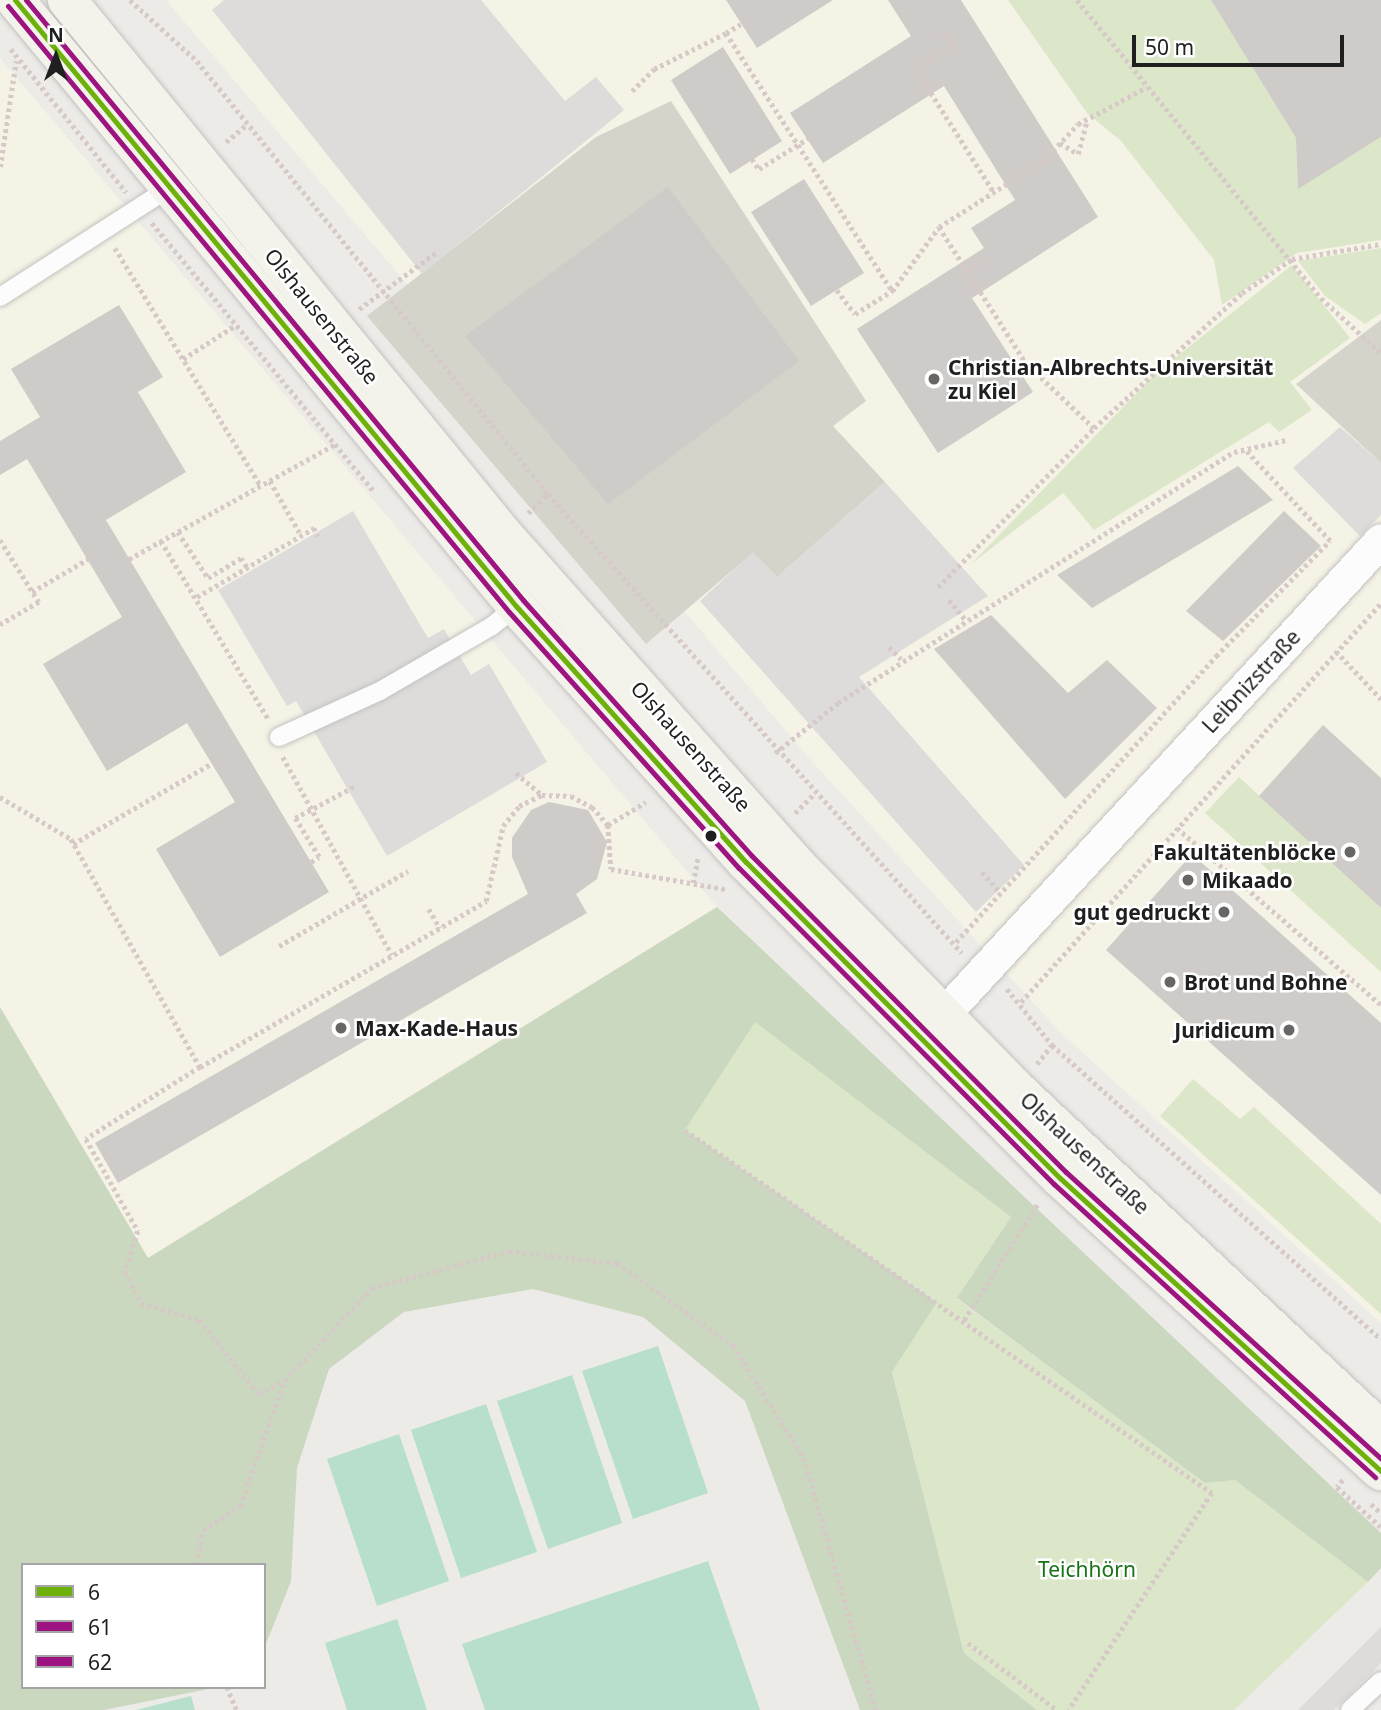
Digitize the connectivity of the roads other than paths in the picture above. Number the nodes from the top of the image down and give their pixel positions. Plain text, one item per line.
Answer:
1 (15, 0) edge
2 (67, 0) edge
3 (174, 185) junction
4 (0, 297) edge
5 (1381, 540) edge
6 (530, 593) junction
7 (279, 737) road end
8 (932, 1026) junction
9 (1375, 1412) edge
10 (1381, 1471) edge
11 (1381, 1681) edge
12 (1350, 1710) edge

1 - 3 street, Olshausenstraße
2 - 6 street, Olshausenstraße
3 - 4 lane
3 - 6 street, Olshausenstraße
5 - 8 street, Leibnizstraße
6 - 7 lane
6 - 8 street, Olshausenstraße
8 - 9 street, Olshausenstraße
8 - 10 street, Olshausenstraße
11 - 12 lane

